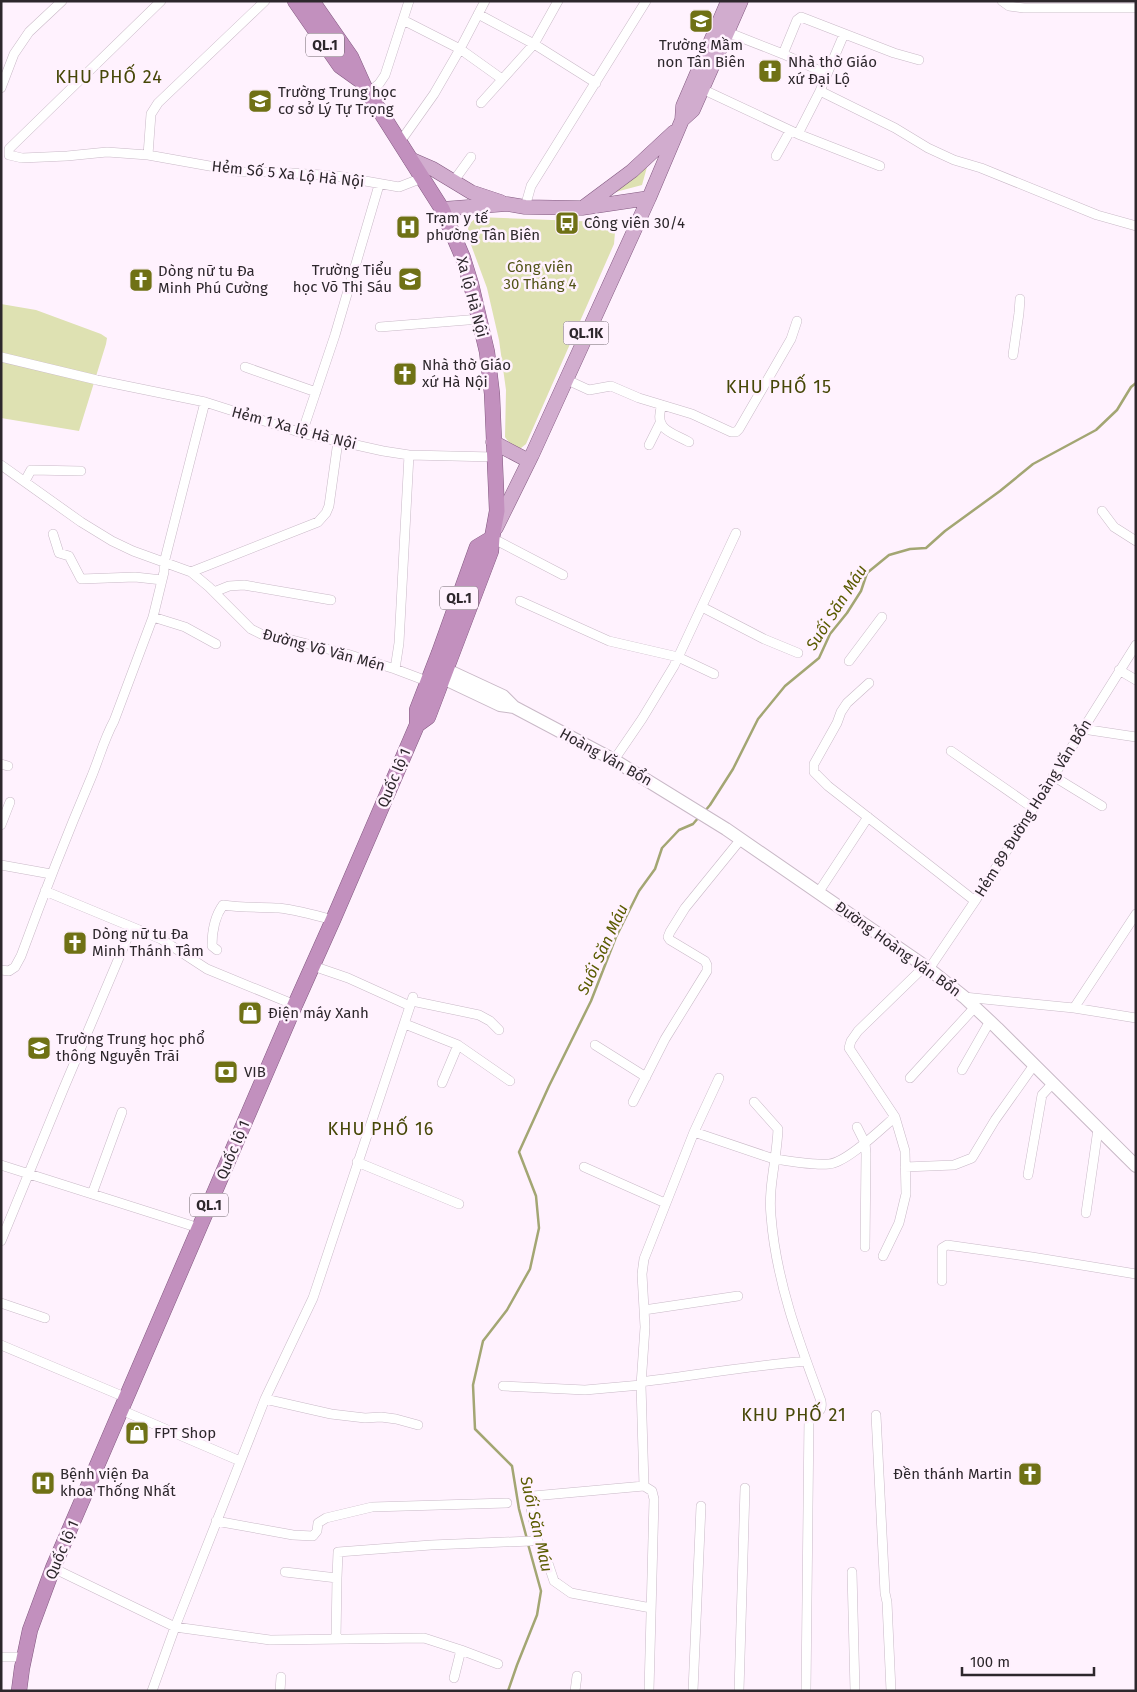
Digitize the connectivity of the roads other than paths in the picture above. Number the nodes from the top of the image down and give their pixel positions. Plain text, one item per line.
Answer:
1 (62, 1) edge
2 (161, 1) edge
3 (265, 1) edge
4 (295, 1) edge
5 (312, 1) edge
6 (409, 1) edge
7 (484, 1) edge
8 (558, 1) edge
9 (728, 1) edge
10 (741, 1) edge
11 (1002, 1) edge
12 (644, 2) edge
13 (1136, 8) edge
14 (478, 14) junction
15 (403, 20) junction
16 (727, 32) junction
17 (844, 34) junction
18 (534, 44) junction
19 (460, 49) junction
20 (783, 54) junction
21 (919, 60) dead end
22 (827, 74) junction
23 (502, 79) junction
24 (596, 83) junction
25 (365, 87) junction
26 (1, 88) edge
27 (702, 89) junction
28 (820, 91) junction
29 (481, 104) dead end
30 (680, 124) junction
31 (794, 132) junction
32 (400, 142) junction
33 (148, 155) junction
34 (776, 156) dead end
35 (471, 157) dead end
36 (410, 159) junction
37 (880, 166) dead end
38 (422, 178) junction
39 (453, 182) junction
40 (379, 185) junction
41 (649, 198) junction
42 (506, 204) junction
43 (525, 206) junction
44 (582, 208) junction
45 (442, 209) junction
46 (1136, 226) edge
47 (1020, 298) dead end
48 (480, 319) junction
49 (797, 321) dead end
50 (380, 327) dead end
51 (1012, 355) dead end
52 (1, 357) edge
53 (245, 367) dead end
54 (565, 379) junction
55 (316, 392) junction
56 (205, 402) junction
57 (662, 405) junction
58 (660, 423) junction
59 (302, 433) junction
60 (338, 441) junction
61 (689, 442) dead end
62 (649, 445) dead end
63 (494, 450) junction
64 (408, 455) junction
65 (528, 461) junction
66 (1, 465) edge
67 (81, 471) dead end
68 (25, 481) junction
69 (1102, 511) dead end
70 (736, 533) dead end
71 (53, 534) dead end
72 (492, 538) junction
73 (1136, 541) edge
74 (164, 563) junction
75 (191, 572) junction
76 (563, 575) dead end
77 (162, 580) junction
78 (214, 592) junction
79 (331, 600) dead end
80 (520, 601) dead end
81 (702, 607) junction
82 (153, 617) junction
83 (882, 618) dead end
84 (216, 644) dead end
85 (1136, 645) edge
86 (798, 653) dead end
87 (678, 657) junction
88 (849, 661) dead end
89 (396, 669) junction
90 (1119, 670) junction
91 (714, 674) dead end
92 (438, 675) junction
93 (1136, 680) edge
94 (869, 683) dead end
95 (1084, 729) junction
96 (1136, 738) edge
97 (952, 751) dead end
98 (614, 760) junction
99 (1053, 776) junction
100 (10, 802) dead end
101 (1102, 806) dead end
102 (1033, 808) junction
103 (702, 814) joint
104 (868, 817) junction
105 (1, 825) edge
106 (741, 839) junction
107 (1, 865) edge
108 (51, 874) junction
109 (45, 891) junction
110 (818, 892) junction
111 (974, 901) junction
112 (1136, 914) edge
113 (334, 920) junction
114 (132, 927) junction
115 (217, 950) dead end
116 (313, 966) junction
117 (927, 967) junction
118 (1, 970) edge
119 (964, 997) junction
120 (411, 1001) junction
121 (295, 1005) junction
122 (975, 1008) junction
123 (1074, 1008) junction
124 (1136, 1018) edge
125 (990, 1022) junction
126 (404, 1024) junction
127 (499, 1030) dead end
128 (458, 1045) junction
129 (595, 1045) dead end
130 (1034, 1065) junction
131 (962, 1070) dead end
132 (646, 1077) junction
133 (719, 1078) dead end
134 (910, 1078) dead end
135 (510, 1081) dead end
136 (442, 1083) dead end
137 (1053, 1083) junction
138 (633, 1102) dead end
139 (754, 1102) dead end
140 (122, 1112) dead end
141 (894, 1117) junction
142 (857, 1127) dead end
143 (1098, 1129) junction
144 (694, 1132) junction
145 (865, 1143) junction
146 (774, 1158) junction
147 (357, 1162) junction
148 (1, 1166) edge
149 (1136, 1166) edge
150 (584, 1167) dead end
151 (905, 1167) junction
152 (29, 1174) junction
153 (1028, 1175) dead end
154 (92, 1194) junction
155 (666, 1203) junction
156 (458, 1204) dead end
157 (1086, 1213) dead end
158 (199, 1228) junction
159 (1, 1241) edge
160 (865, 1247) dead end
161 (883, 1256) dead end
162 (1136, 1274) edge
163 (942, 1281) dead end
164 (738, 1296) dead end
165 (1, 1303) edge
166 (644, 1310) junction
167 (45, 1318) dead end
168 (1, 1345) edge
169 (806, 1361) junction
170 (641, 1383) junction
171 (503, 1386) dead end
172 (265, 1399) junction
173 (124, 1404) junction
174 (876, 1415) dead end
175 (418, 1425) dead end
176 (240, 1461) junction
177 (644, 1486) junction
178 (745, 1488) dead end
179 (507, 1503) dead end
180 (701, 1506) dead end
181 (216, 1521) junction
182 (534, 1540) junction
183 (53, 1568) junction
184 (285, 1572) dead end
185 (852, 1572) dead end
186 (337, 1578) junction
187 (651, 1608) junction
188 (175, 1627) junction
189 (336, 1639) junction
190 (461, 1650) junction
191 (1, 1657) edge
192 (24, 1657) junction
193 (498, 1664) dead end
194 (577, 1676) dead end
195 (281, 1677) dead end
196 (454, 1678) dead end
197 (19, 1691) edge
198 (152, 1691) edge
199 (280, 1691) edge
200 (575, 1691) edge
201 (649, 1691) edge
202 (693, 1691) edge
203 (739, 1691) edge
204 (806, 1691) edge
205 (855, 1691) edge
206 (891, 1691) edge

1 - 26 street
2 - 33 street, Hẻm Số 5 Xa Lộ Hà Nội
3 - 33 street
4 - 25 highway, Xa lộ Hà Nội / QL.1
5 - 25 highway, Xa lộ Hà Nội / QL.1
6 - 15 street
7 - 14 street
8 - 18 street
9 - 30 main road, QL.1K
10 - 16 main road, QL.1K
11 - 13 street
12 - 24 street
14 - 18 street
14 - 19 street
15 - 19 street
15 - 25 street
16 - 20 street
16 - 27 main road, QL.1K
17 - 20 street
17 - 21 street
17 - 22 street
18 - 23 street
18 - 24 street
19 - 23 street
19 - 32 street
20 - 22 street
22 - 28 street
23 - 29 street
24 - 43 street
25 - 32 highway, Xa lộ Hà Nội / QL.1
27 - 30 main road, QL.1K
27 - 31 street
28 - 31 street
28 - 46 street
30 - 41 main road, QL.1K
30 - 44 main road, QL.1K
31 - 34 street
31 - 37 street
32 - 36 highway, Xa lộ Hà Nội / QL.1
33 - 40 street, Hẻm Số 5 Xa Lộ Hà Nội
35 - 39 street
36 - 38 highway, Xa lộ Hà Nội / QL.1
36 - 39 main road
38 - 40 street, Hẻm Số 5 Xa Lộ Hà Nội
38 - 45 highway, Xa lộ Hà Nội / QL.1
39 - 42 main road
40 - 55 street
41 - 44 main road
41 - 54 main road, QL.1K
42 - 43 main road
42 - 45 main road
43 - 44 main road
45 - 48 highway, Xa lộ Hà Nội / QL.1
47 - 51 street
48 - 50 street
48 - 63 highway, Xa lộ Hà Nội / QL.1
49 - 57 street
52 - 56 street, Hẻm 1 Xa lộ Hà Nội
53 - 55 street
54 - 57 street
54 - 65 main road, QL.1K
55 - 59 street
56 - 59 street, Hẻm 1 Xa lộ Hà Nội
56 - 74 street
57 - 58 street
58 - 61 street
58 - 62 street
59 - 60 street, Hẻm 1 Xa lộ Hà Nội
60 - 64 street, Hẻm 1 Xa lộ Hà Nội
60 - 75 street
63 - 64 street, Hẻm 1 Xa lộ Hà Nội
63 - 65 main road
63 - 72 highway, Xa lộ Hà Nội / QL.1
64 - 89 street
65 - 72 main road, QL.1K
66 - 68 street, Đường Võ Văn Mén
67 - 68 street
68 - 74 street, Đường Võ Văn Mén
69 - 73 street
70 - 81 street
71 - 77 street
72 - 76 street
72 - 92 highway, Quốc lộ 1 / QL.1
74 - 75 street, Đường Võ Văn Mén
74 - 77 street
75 - 78 street, Đường Võ Văn Mén
77 - 82 street
78 - 79 street
78 - 89 street, Đường Võ Văn Mén
80 - 87 street
81 - 86 street
81 - 87 street
82 - 84 street
82 - 108 street
83 - 88 street
85 - 90 street, Hẻm 89 Đường Hoàng Văn Bổn
87 - 91 street
87 - 98 street
89 - 92 street, Đường Võ Văn Mén
90 - 93 street
90 - 95 street, Hẻm 89 Đường Hoàng Văn Bổn
92 - 98 main road, Hoàng Văn Bổn
92 - 113 highway, Quốc lộ 1 / QL.1
94 - 104 street
95 - 96 street
95 - 99 street, Hẻm 89 Đường Hoàng Văn Bổn
97 - 102 street
98 - 103 main road, Hoàng Văn Bổn
99 - 101 street
99 - 102 street, Hẻm 89 Đường Hoàng Văn Bổn
100 - 105 street
102 - 111 street, Hẻm 89 Đường Hoàng Văn Bổn
103 - 106 main road, Đường Hoàng Văn Bổn
104 - 110 street
104 - 111 street
106 - 110 main road, Đường Hoàng Văn Bổn
106 - 132 street
107 - 108 street
108 - 109 street
109 - 114 street
109 - 118 street
110 - 117 main road, Đường Hoàng Văn Bổn
111 - 117 street, Hẻm 89 Đường Hoàng Văn Bổn
112 - 123 street
113 - 115 street
113 - 116 highway, Quốc lộ 1 / QL.1
114 - 121 street
114 - 152 street
116 - 120 street
116 - 121 highway, Quốc lộ 1 / QL.1
117 - 119 main road, Đường Hoàng Văn Bổn
117 - 141 street, Hẻm 89 Đường Hoàng Văn Bổn
119 - 122 main road, Đường Hoàng Văn Bổn
119 - 123 street
120 - 126 street
120 - 127 street
121 - 158 highway, Quốc lộ 1 / QL.1
122 - 125 main road, Đường Hoàng Văn Bổn
122 - 134 street
123 - 124 street
125 - 130 main road, Đường Hoàng Văn Bổn
125 - 131 street
126 - 128 street
126 - 147 street
128 - 135 street
128 - 136 street
129 - 132 street
130 - 137 main road, Đường Hoàng Văn Bổn
130 - 151 street
132 - 138 street
133 - 144 street
137 - 143 main road, Đường Hoàng Văn Bổn
137 - 153 street
139 - 146 street
140 - 154 street
141 - 145 street
141 - 151 street
142 - 145 street
143 - 149 main road, Đường Hoàng Văn Bổn
143 - 157 street
144 - 146 street
144 - 155 street
145 - 146 street
145 - 160 street
146 - 169 street
147 - 156 street
147 - 172 street
148 - 152 street
150 - 155 street
151 - 161 street
152 - 154 street
152 - 159 street
154 - 158 street
155 - 166 street
158 - 173 highway, Quốc lộ 1 / QL.1
162 - 163 street
164 - 166 street
165 - 167 street
166 - 170 street
168 - 173 street
169 - 170 street
169 - 204 street
170 - 171 street
170 - 177 street
172 - 175 street
172 - 176 street
173 - 176 street
173 - 183 highway, Quốc lộ 1 / QL.1
174 - 206 street
176 - 181 street
177 - 182 street
177 - 187 street
178 - 203 street
179 - 181 street
180 - 202 street
181 - 188 street
182 - 186 street
182 - 187 street
183 - 188 street
183 - 192 highway, Quốc lộ 1 / QL.1
184 - 186 street
185 - 205 street
186 - 189 street
187 - 201 street
188 - 189 street
188 - 198 street
189 - 190 street
190 - 193 street
190 - 196 street
191 - 192 street
192 - 197 highway, Quốc lộ 1 / QL.1
194 - 200 street
195 - 199 street

